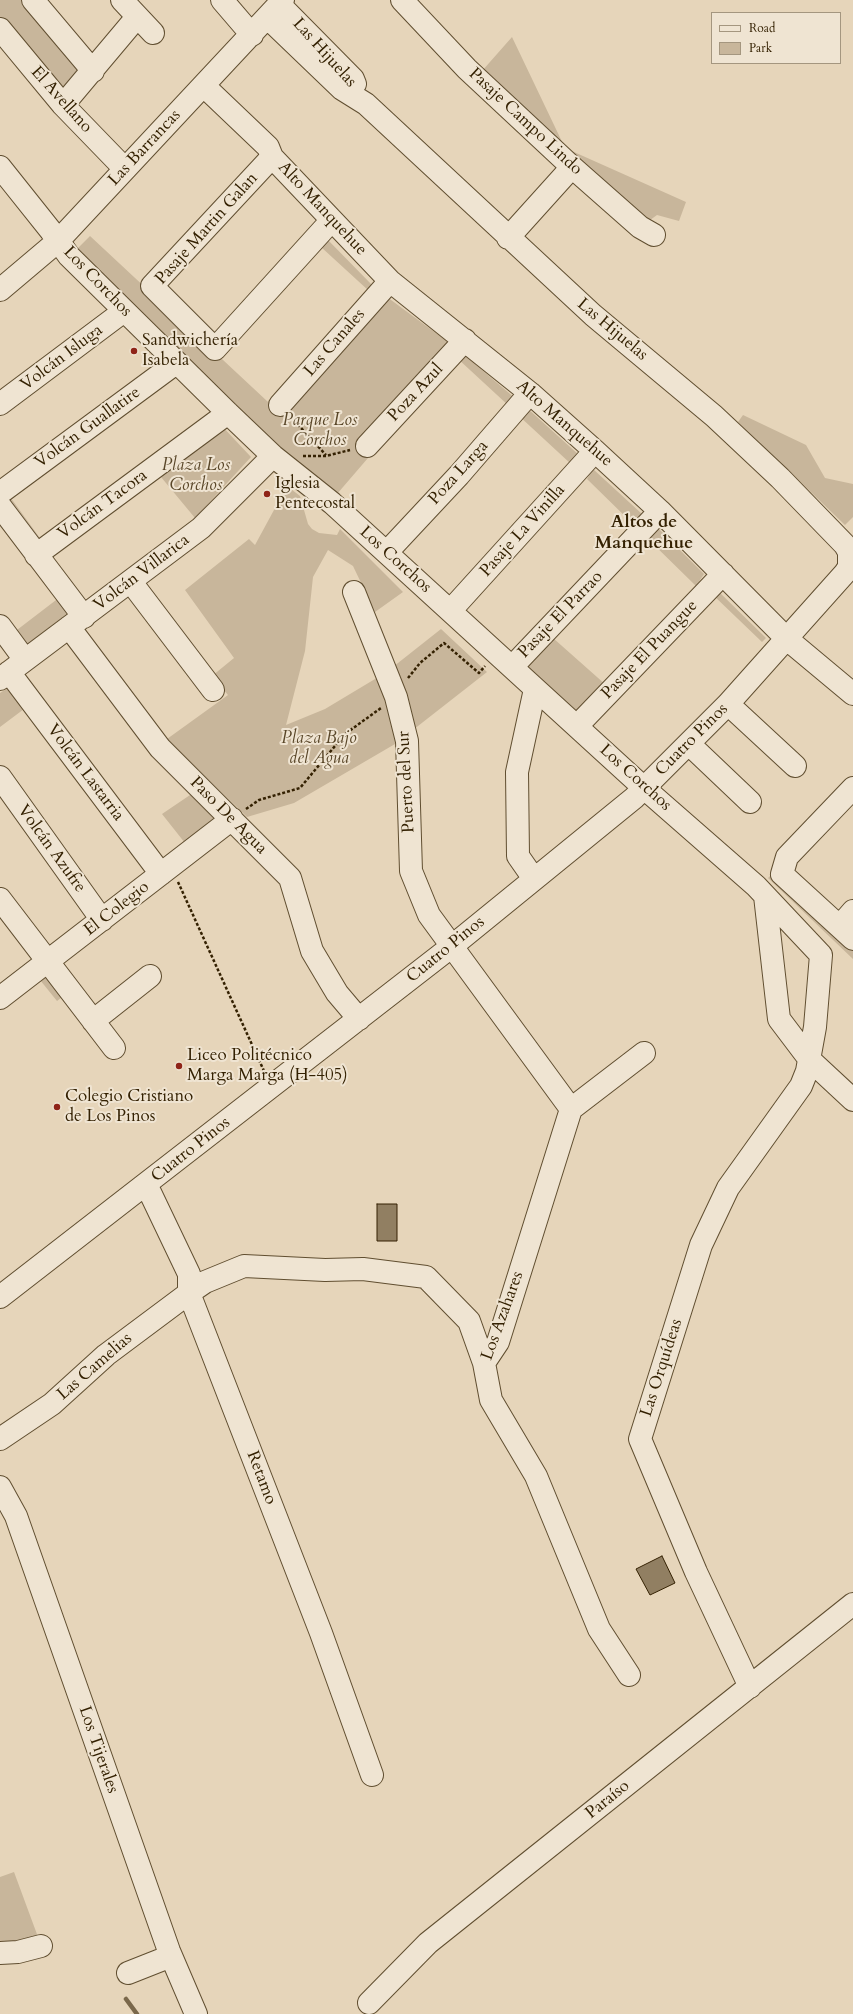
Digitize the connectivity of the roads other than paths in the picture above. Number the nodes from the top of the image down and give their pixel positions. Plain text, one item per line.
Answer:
1 (33, 0) edge
2 (122, 0) edge
3 (222, 0) edge
4 (402, 0) edge
5 (276, 7) edge
6 (137, 17) junction
7 (0, 29) edge
8 (153, 33) dead end
9 (252, 35) junction
10 (93, 71) junction
11 (200, 89) junction
12 (64, 105) junction
13 (272, 157) junction
14 (0, 167) edge
15 (572, 167) junction
16 (125, 169) junction
17 (331, 221) junction
18 (654, 235) dead end
19 (508, 238) junction
20 (58, 241) junction
21 (390, 281) junction
22 (0, 290) edge
23 (124, 311) junction
24 (465, 340) junction
25 (176, 363) junction
26 (530, 393) junction
27 (0, 404) edge
28 (280, 405) road end
29 (228, 413) junction
30 (367, 446) road end
31 (595, 451) junction
32 (273, 456) junction
33 (0, 493) edge
34 (0, 506) edge
35 (660, 511) junction
36 (387, 552) junction
37 (36, 555) junction
38 (852, 561) edge
39 (723, 574) junction
40 (131, 582) junction
41 (354, 592) dead end
42 (451, 610) junction
43 (76, 622) junction
44 (0, 626) edge
45 (787, 639) junction
46 (512, 667) junction
47 (11, 670) edge
48 (535, 689) junction
49 (213, 690) dead end
50 (853, 694) edge
51 (728, 704) junction
52 (578, 726) junction
53 (689, 744) junction
54 (795, 766) dead end
55 (0, 777) edge
56 (644, 788) junction
57 (853, 788) edge
58 (750, 802) dead end
59 (232, 819) junction
60 (166, 871) junction
61 (534, 879) junction
62 (761, 891) junction
63 (0, 898) edge
64 (102, 920) junction
65 (848, 925) edge
66 (451, 947) junction
67 (47, 962) junction
68 (150, 976) dead end
69 (0, 998) edge
70 (359, 1019) junction
71 (93, 1021) junction
72 (114, 1048) dead end
73 (644, 1053) dead end
74 (810, 1060) junction
75 (853, 1100) edge
76 (571, 1110) junction
77 (146, 1184) junction
78 (189, 1293) junction
79 (0, 1297) edge
80 (484, 1363) junction
81 (0, 1439) edge
82 (0, 1487) edge
83 (853, 1604) edge
84 (630, 1675) dead end
85 (750, 1687) junction
86 (372, 1776) dead end
87 (41, 1946) dead end
88 (0, 1953) edge
89 (171, 1956) junction
90 (128, 1973) dead end
91 (369, 2002) dead end
92 (196, 2014) edge

1 - 10 street
2 - 6 street
3 - 9 street
4 - 15 street, Pasaje Campo Lindo
5 - 9 street, Las Barrancas
5 - 19 street, Las Hijuelas
6 - 8 street
6 - 10 street
7 - 12 street, El Avellano
9 - 11 street, Las Barrancas
10 - 12 street
11 - 13 street, Alto Manquehue
11 - 16 street, Las Barrancas
12 - 16 street, El Avellano
13 - 17 street, Alto Manquehue
13 - 17 street, Pasaje Martin Galan
14 - 20 street, Los Corchos
15 - 18 street, Pasaje Campo Lindo
15 - 19 street
16 - 20 street, Las Barrancas
17 - 21 street, Alto Manquehue
19 - 38 street, Las Hijuelas
20 - 22 street, Las Barrancas
20 - 23 street, Los Corchos
21 - 24 street, Alto Manquehue
21 - 28 street, Las Canales
23 - 25 street, Los Corchos
23 - 27 street, Volcán Isluga
24 - 26 street, Alto Manquehue
24 - 30 street, Poza Azul
25 - 29 street, Los Corchos
25 - 33 street, Volcán Guallatire
26 - 31 street, Alto Manquehue
26 - 36 street, Poza Larga
29 - 32 street, Los Corchos
29 - 37 street, Volcán Tacora
31 - 35 street, Alto Manquehue
31 - 42 street, Pasaje La Vinilla
32 - 36 street, Los Corchos
32 - 40 street, Volcán Villarica
34 - 37 street, Paso De Agua
35 - 39 street, Alto Manquehue
35 - 46 street, Pasaje El Parrao
36 - 42 street, Los Corchos
37 - 43 street, Paso De Agua
38 - 45 street, Cuatro Pinos
39 - 45 street, Alto Manquehue
39 - 52 street, Pasaje El Puangue
40 - 43 street, Volcán Villarica
40 - 49 street
41 - 66 street, Puerto del Sur
42 - 46 street, Los Corchos
43 - 47 street, Volcán Villarica
43 - 59 street, Paso De Agua
44 - 47 street, Volcán Lastarria
45 - 50 street, Alto Manquehue
45 - 51 street, Cuatro Pinos
46 - 48 street, Los Corchos
47 - 60 street, Volcán Lastarria
48 - 52 street, Los Corchos
48 - 61 street
51 - 53 street, Cuatro Pinos
51 - 54 street
52 - 56 street, Los Corchos
53 - 56 street, Cuatro Pinos
53 - 58 street
55 - 64 street, Volcán Azufre
56 - 61 street, Cuatro Pinos
56 - 62 street, Los Corchos
57 - 65 street
59 - 60 street, El Colegio
59 - 70 street, Paso De Agua
60 - 64 street, El Colegio
61 - 66 street, Cuatro Pinos
62 - 74 street
62 - 74 street, Los Corchos
63 - 67 street
64 - 67 street, El Colegio
66 - 70 street, Cuatro Pinos
66 - 76 street
67 - 69 street, El Colegio
67 - 71 street
68 - 71 street
70 - 77 street, Cuatro Pinos
71 - 72 street
73 - 76 street
74 - 75 street
74 - 85 street, Las Orquídeas
76 - 80 street, Los Azahares
77 - 78 street, Retamo
77 - 79 street, Cuatro Pinos
78 - 80 street, Las Camelias
78 - 81 street, Las Camelias
78 - 86 street, Retamo
80 - 84 street, Los Azahares
82 - 89 street, Los Tijerales
83 - 85 street, Paraíso
85 - 91 street, Paraíso
87 - 88 street
89 - 90 street
89 - 92 street, Los Tijerales

